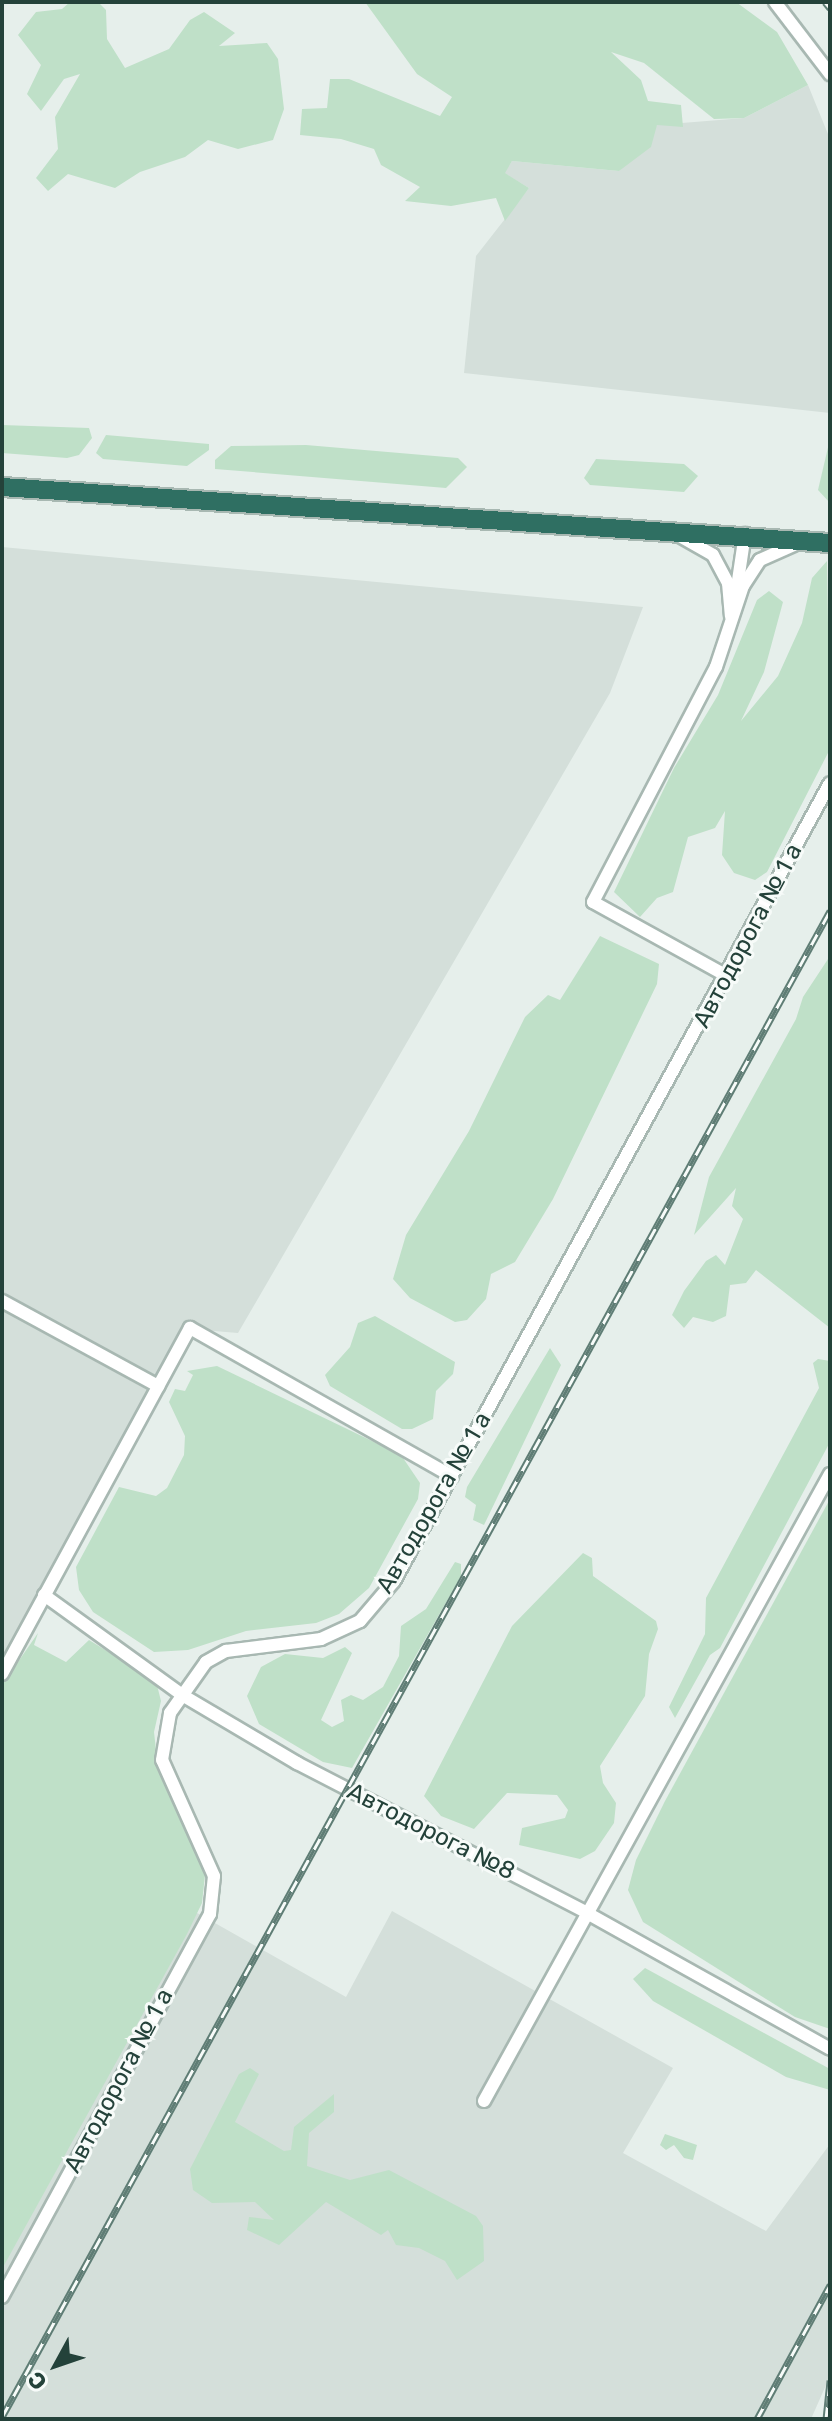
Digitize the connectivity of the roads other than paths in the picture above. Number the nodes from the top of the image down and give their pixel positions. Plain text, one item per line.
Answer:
1 (775, 2) edge
2 (830, 74) edge
3 (2, 487) edge
4 (668, 529) junction
5 (745, 534) junction
6 (822, 542) edge
7 (732, 623) junction
8 (830, 783) edge
9 (727, 976) junction
10 (2, 1301) edge
11 (158, 1386) junction
12 (830, 1474) edge
13 (452, 1476) junction
14 (44, 1595) junction
15 (2, 1674) edge
16 (182, 1695) junction
17 (587, 1913) junction
18 (830, 2049) edge
19 (484, 2101) dead end
20 (2, 2297) edge

1 - 2 street
3 - 4 highway
4 - 5 highway
4 - 7 street
5 - 6 highway
5 - 7 street
6 - 7 street
7 - 9 street
8 - 9 street, Автодорога № 1 а
9 - 13 street, Автодорога № 1 а
10 - 11 street
11 - 13 street
11 - 14 street
12 - 17 street
13 - 16 street, Автодорога № 1 а
14 - 15 street
14 - 16 street, Автодорога №8
16 - 17 street, Автодорога №8
16 - 20 street, Автодорога № 1 а
17 - 18 street, Автодорога №8
17 - 19 street

